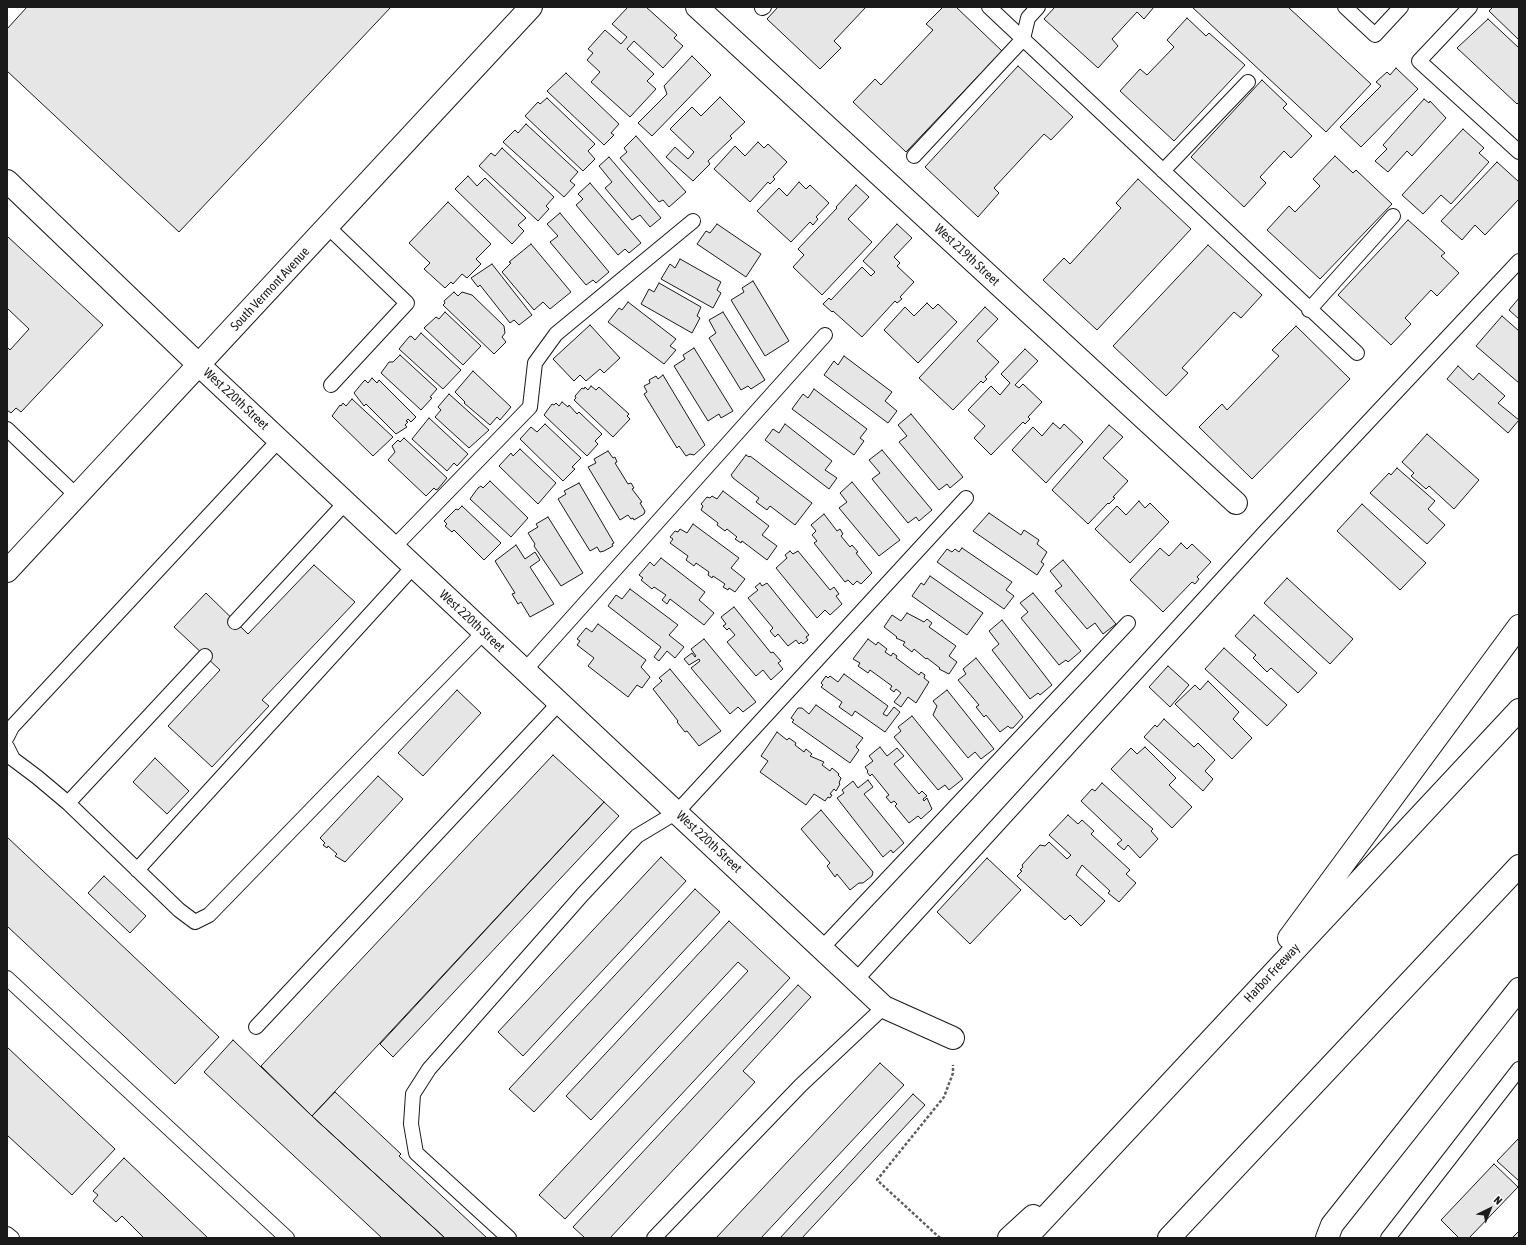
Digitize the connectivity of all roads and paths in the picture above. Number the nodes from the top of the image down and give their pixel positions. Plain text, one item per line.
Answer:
1 (531, 7) edge
2 (697, 7) edge
3 (989, 7) edge
4 (1038, 7) edge
5 (1345, 7) edge
6 (1401, 7) edge
7 (1470, 7) edge
8 (1023, 39) junction
9 (1248, 82) dead end
10 (1519, 152) edge
11 (914, 156) dead end
12 (1163, 171) junction
13 (7, 181) edge
14 (1393, 216) dead end
15 (693, 221) dead end
16 (328, 227) junction
17 (1519, 261) edge
18 (1309, 310) junction
19 (825, 335) dead end
20 (1357, 353) dead end
21 (199, 365) junction
22 (331, 384) dead end
23 (7, 429) edge
24 (280, 440) junction
25 (77, 496) junction
26 (966, 498) dead end
27 (346, 502) junction
28 (1236, 504) dead end
29 (394, 547) junction
30 (414, 566) junction
31 (7, 571) edge
32 (235, 622) dead end
33 (1128, 623) dead end
34 (1519, 626) edge
35 (484, 632) junction
36 (205, 656) dead end
37 (525, 670) junction
38 (560, 702) junction
39 (1519, 710) edge
40 (7, 737) edge
41 (7, 747) edge
42 (68, 804) junction
43 (677, 812) junction
44 (1519, 866) edge
45 (137, 870) junction
46 (822, 948) junction
47 (7, 978) edge
48 (856, 980) junction
49 (1519, 989) edge
50 (884, 1007) junction
51 (1228, 1021) junction
52 (256, 1027) dead end
53 (953, 1038) joint
54 (1519, 1069) edge
55 (1122, 1136) junction
56 (7, 1234) edge
57 (12, 1238) edge
58 (287, 1238) edge
59 (509, 1238) edge
60 (654, 1238) edge
61 (940, 1238) edge
62 (1009, 1238) edge
63 (1026, 1238) edge
64 (1168, 1238) edge
65 (1327, 1238) edge
66 (1388, 1238) edge

1 - 16 main road, South Vermont Avenue
2 - 28 main road, West 219th Street
3 - 8 lane
4 - 8 lane
5 - 6 lane
7 - 10 lane
8 - 11 lane
8 - 12 lane
9 - 12 lane
12 - 18 lane
13 - 21 main road, West 220th Street
14 - 18 lane
15 - 29 lane
16 - 21 main road, South Vermont Avenue
16 - 22 lane
17 - 48 lane
18 - 20 lane
19 - 37 lane
21 - 24 main road, West 220th Street
21 - 25 main road, South Vermont Avenue
23 - 25 lane
24 - 27 main road, West 220th Street
24 - 40 lane
25 - 31 main road, South Vermont Avenue
26 - 43 lane
27 - 29 main road, West 220th Street
27 - 32 lane
29 - 30 main road, West 220th Street
30 - 35 main road, West 220th Street
30 - 45 lane
33 - 46 lane
34 - 51 main road
35 - 37 main road, West 220th Street
35 - 45 lane
36 - 42 lane
37 - 38 main road, West 220th Street
38 - 43 main road, West 220th Street
38 - 52 lane
39 - 51 main road, Harbor Freeway
41 - 42 lane
42 - 45 lane
43 - 46 main road, West 220th Street
43 - 59 lane
44 - 64 main road
46 - 48 main road, West 220th Street
47 - 58 lane
48 - 50 main road, West 220th Street
49 - 65 main road
50 - 53 main road, West 220th Street
50 - 60 lane
51 - 55 main road, Harbor Freeway
53 - 61 path
54 - 66 lane
55 - 62 main road
55 - 63 main road, Harbor Freeway
56 - 57 lane

